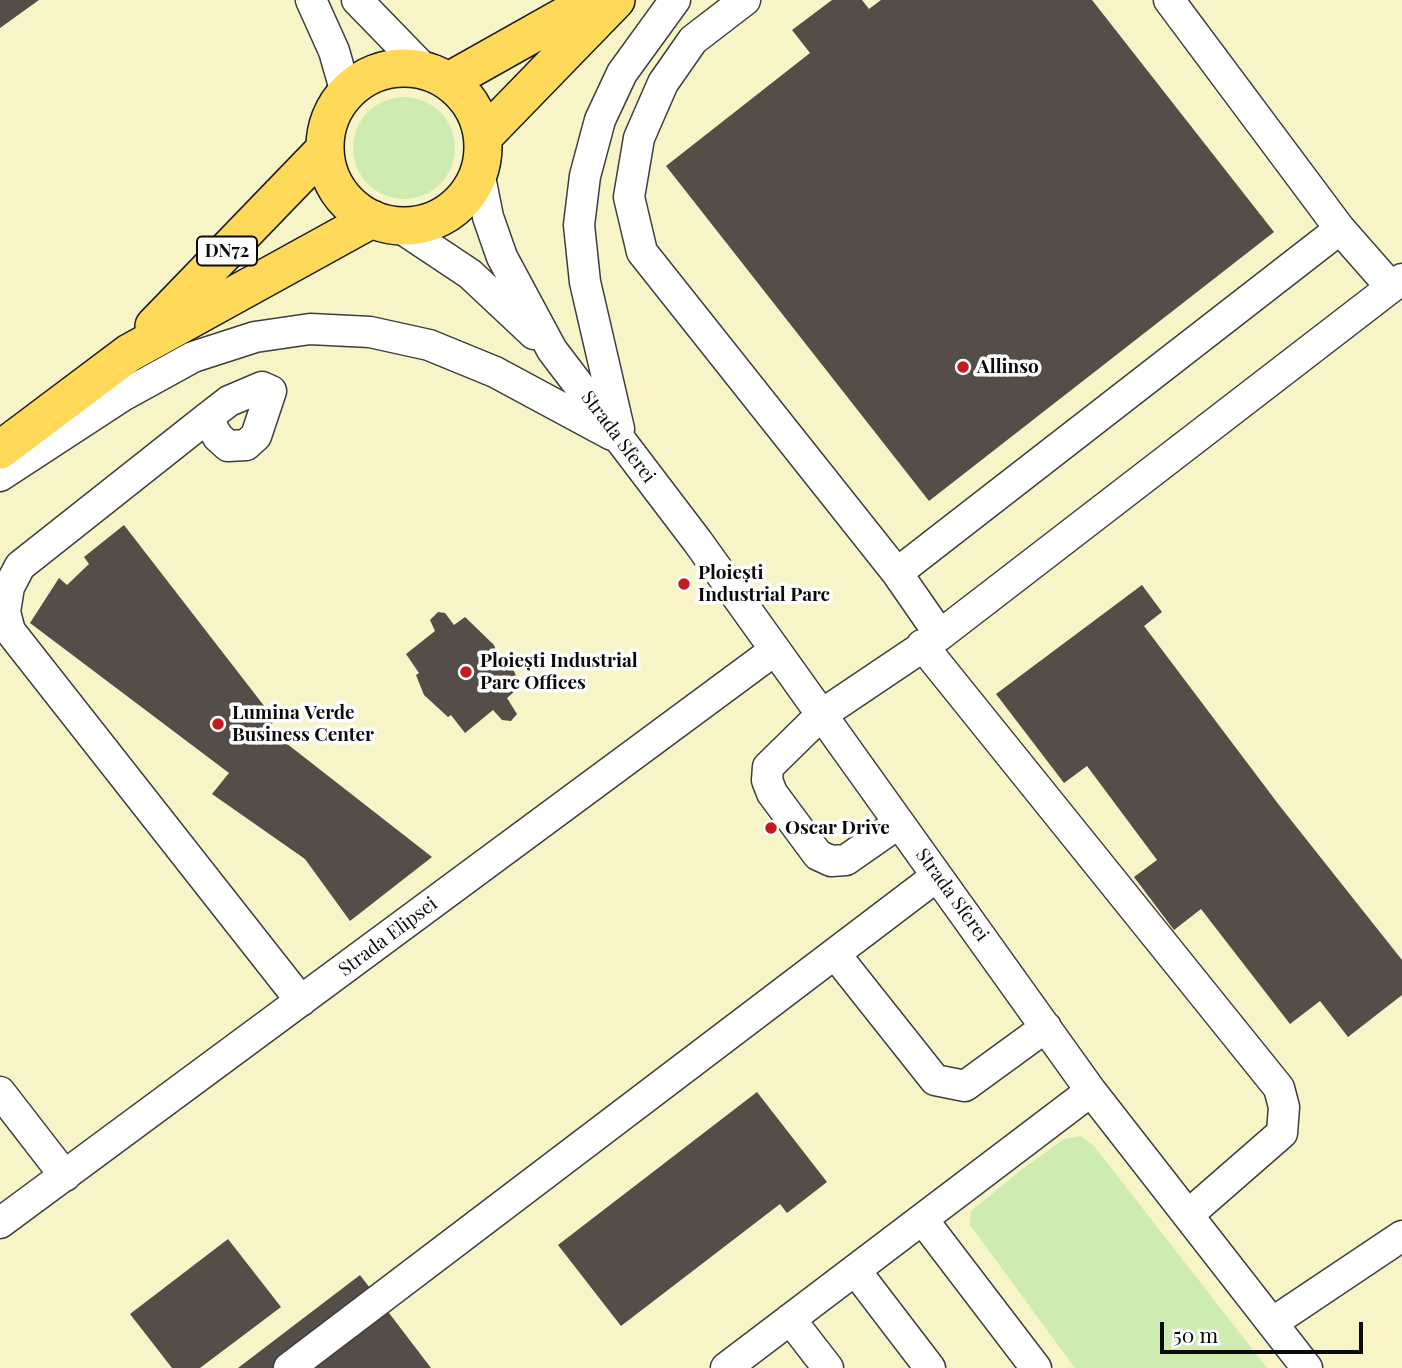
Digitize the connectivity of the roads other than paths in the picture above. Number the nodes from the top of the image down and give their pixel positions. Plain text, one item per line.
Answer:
1 (311, 0) edge
2 (357, 0) edge
3 (593, 0) edge
4 (616, 0) edge
5 (675, 0) edge
6 (745, 0) edge
7 (1168, 0) edge
8 (437, 76) junction
9 (345, 93) junction
10 (325, 149) junction
11 (481, 155) junction
12 (385, 222) junction
13 (1340, 229) junction
14 (1396, 283) edge
15 (552, 350) junction
16 (130, 353) junction
17 (207, 418) dead end
18 (622, 440) junction
19 (0, 450) edge
20 (0, 476) edge
21 (897, 573) junction
22 (931, 640) junction
23 (775, 650) junction
24 (821, 715) junction
25 (900, 823) junction
26 (937, 876) junction
27 (835, 954) junction
28 (301, 1001) junction
29 (1046, 1027) junction
30 (1091, 1090) junction
31 (0, 1092) edge
32 (65, 1177) junction
33 (1188, 1215) junction
34 (923, 1220) junction
35 (0, 1223) edge
36 (1402, 1236) edge
37 (855, 1270) junction
38 (790, 1320) junction
39 (1272, 1322) junction
40 (289, 1368) edge
41 (726, 1368) edge
42 (828, 1368) edge
43 (930, 1368) edge
44 (1036, 1368) edge
45 (1307, 1368) edge

1 - 9 street
2 - 8 street
3 - 8 main road
4 - 11 main road
5 - 18 street
6 - 21 street
7 - 13 street
8 - 9 main road
8 - 11 main road
9 - 10 main road
10 - 12 main road
10 - 16 main road, DN72
11 - 12 main road
11 - 15 street, Strada Sferei
12 - 15 street, Strada Sferei
12 - 16 main road, DN72
13 - 14 street
13 - 21 street
14 - 22 street
15 - 18 street, Strada Sferei
16 - 19 main road, DN72
17 - 28 street
18 - 20 street
18 - 23 street, Strada Sferei
21 - 22 street
22 - 24 street
22 - 33 street
23 - 24 street, Strada Sferei
23 - 28 street, Strada Elipsei
24 - 25 street, Strada Sferei
24 - 25 street
25 - 26 street, Strada Sferei
26 - 27 street
26 - 29 street, Strada Sferei
27 - 29 street
27 - 40 street
28 - 32 street, Strada Elipsei
29 - 30 street, Strada Sferei
30 - 33 street, Strada Sferei
30 - 34 street
31 - 32 street
32 - 35 street, Strada Elipsei
33 - 39 street, Strada Sferei
34 - 37 street
34 - 44 street
36 - 39 street
37 - 38 street
37 - 43 street
38 - 41 street
38 - 42 street
39 - 45 street, Strada Sferei

